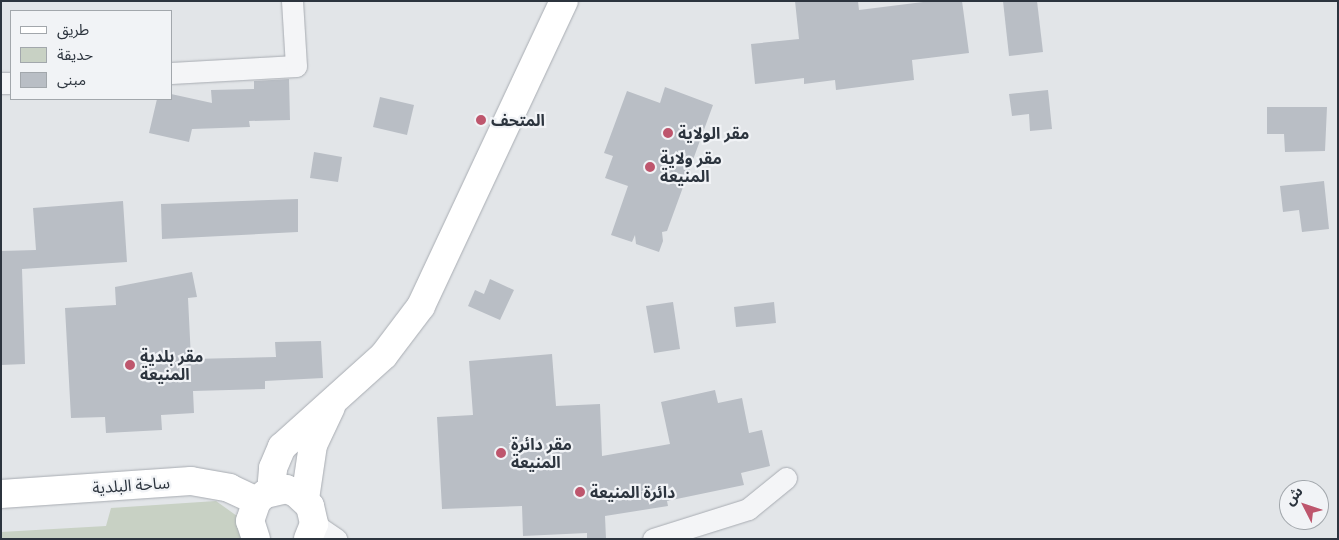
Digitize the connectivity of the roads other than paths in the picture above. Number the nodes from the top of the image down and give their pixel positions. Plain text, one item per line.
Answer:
1 (292, 1) edge
2 (564, 1) edge
3 (172, 73) edge
4 (339, 393) junction
5 (786, 478) dead end
6 (1, 494) edge
7 (264, 497) junction
8 (309, 520) edge
9 (256, 539) edge
10 (336, 539) edge
11 (653, 539) edge

1 - 3 street
2 - 4 street
4 - 7 street
4 - 8 street
5 - 11 street
6 - 7 street, ساحة البلدية
7 - 8 street
7 - 9 street
8 - 10 street

